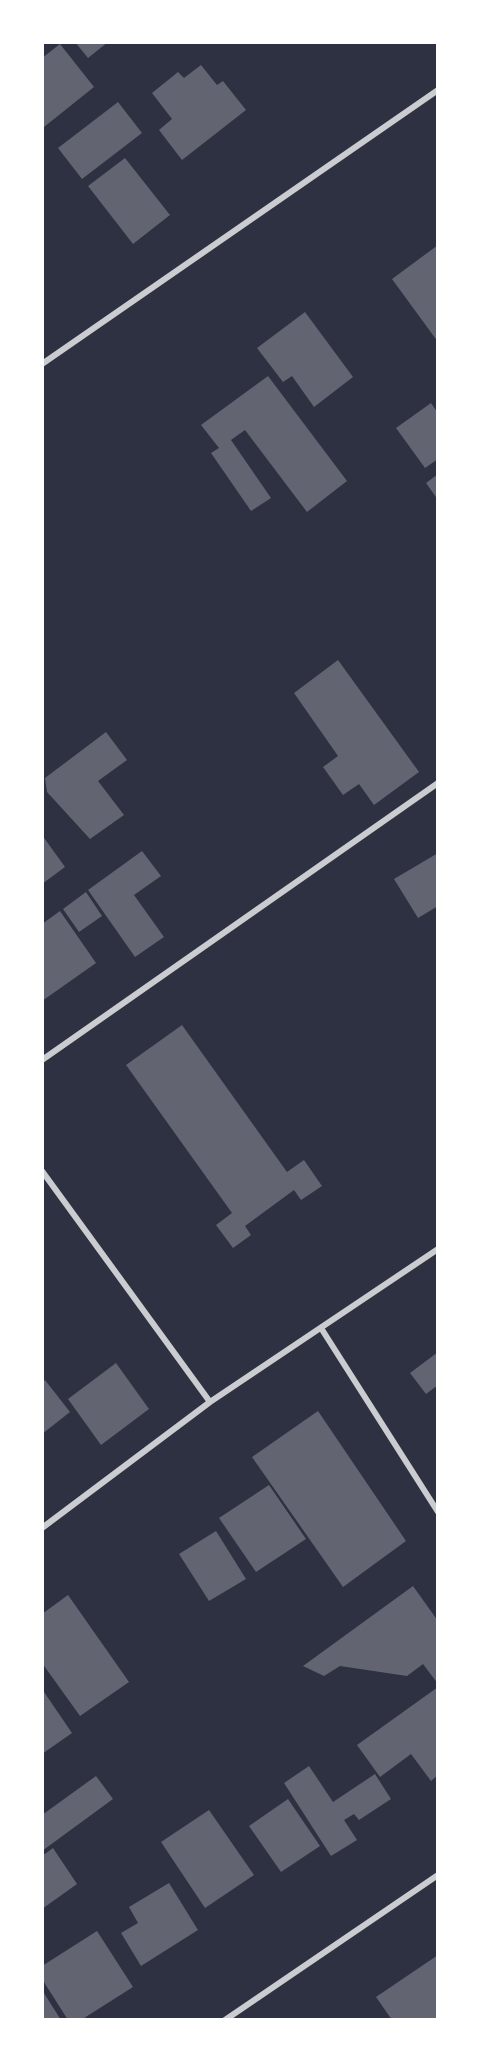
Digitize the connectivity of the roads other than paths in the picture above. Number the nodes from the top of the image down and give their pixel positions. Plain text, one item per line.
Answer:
1 (438, 90) edge
2 (42, 364) edge
3 (438, 783) edge
4 (42, 1060) edge
5 (42, 1171) edge
6 (438, 1249) edge
7 (321, 1328) junction
8 (210, 1402) junction
9 (438, 1512) edge
10 (42, 1528) edge
11 (438, 1875) edge
12 (234, 2018) edge
13 (225, 2020) edge

1 - 2 street
3 - 4 street
5 - 8 street
6 - 7 street
7 - 8 street
7 - 9 street
8 - 10 street
11 - 12 street
12 - 13 street

